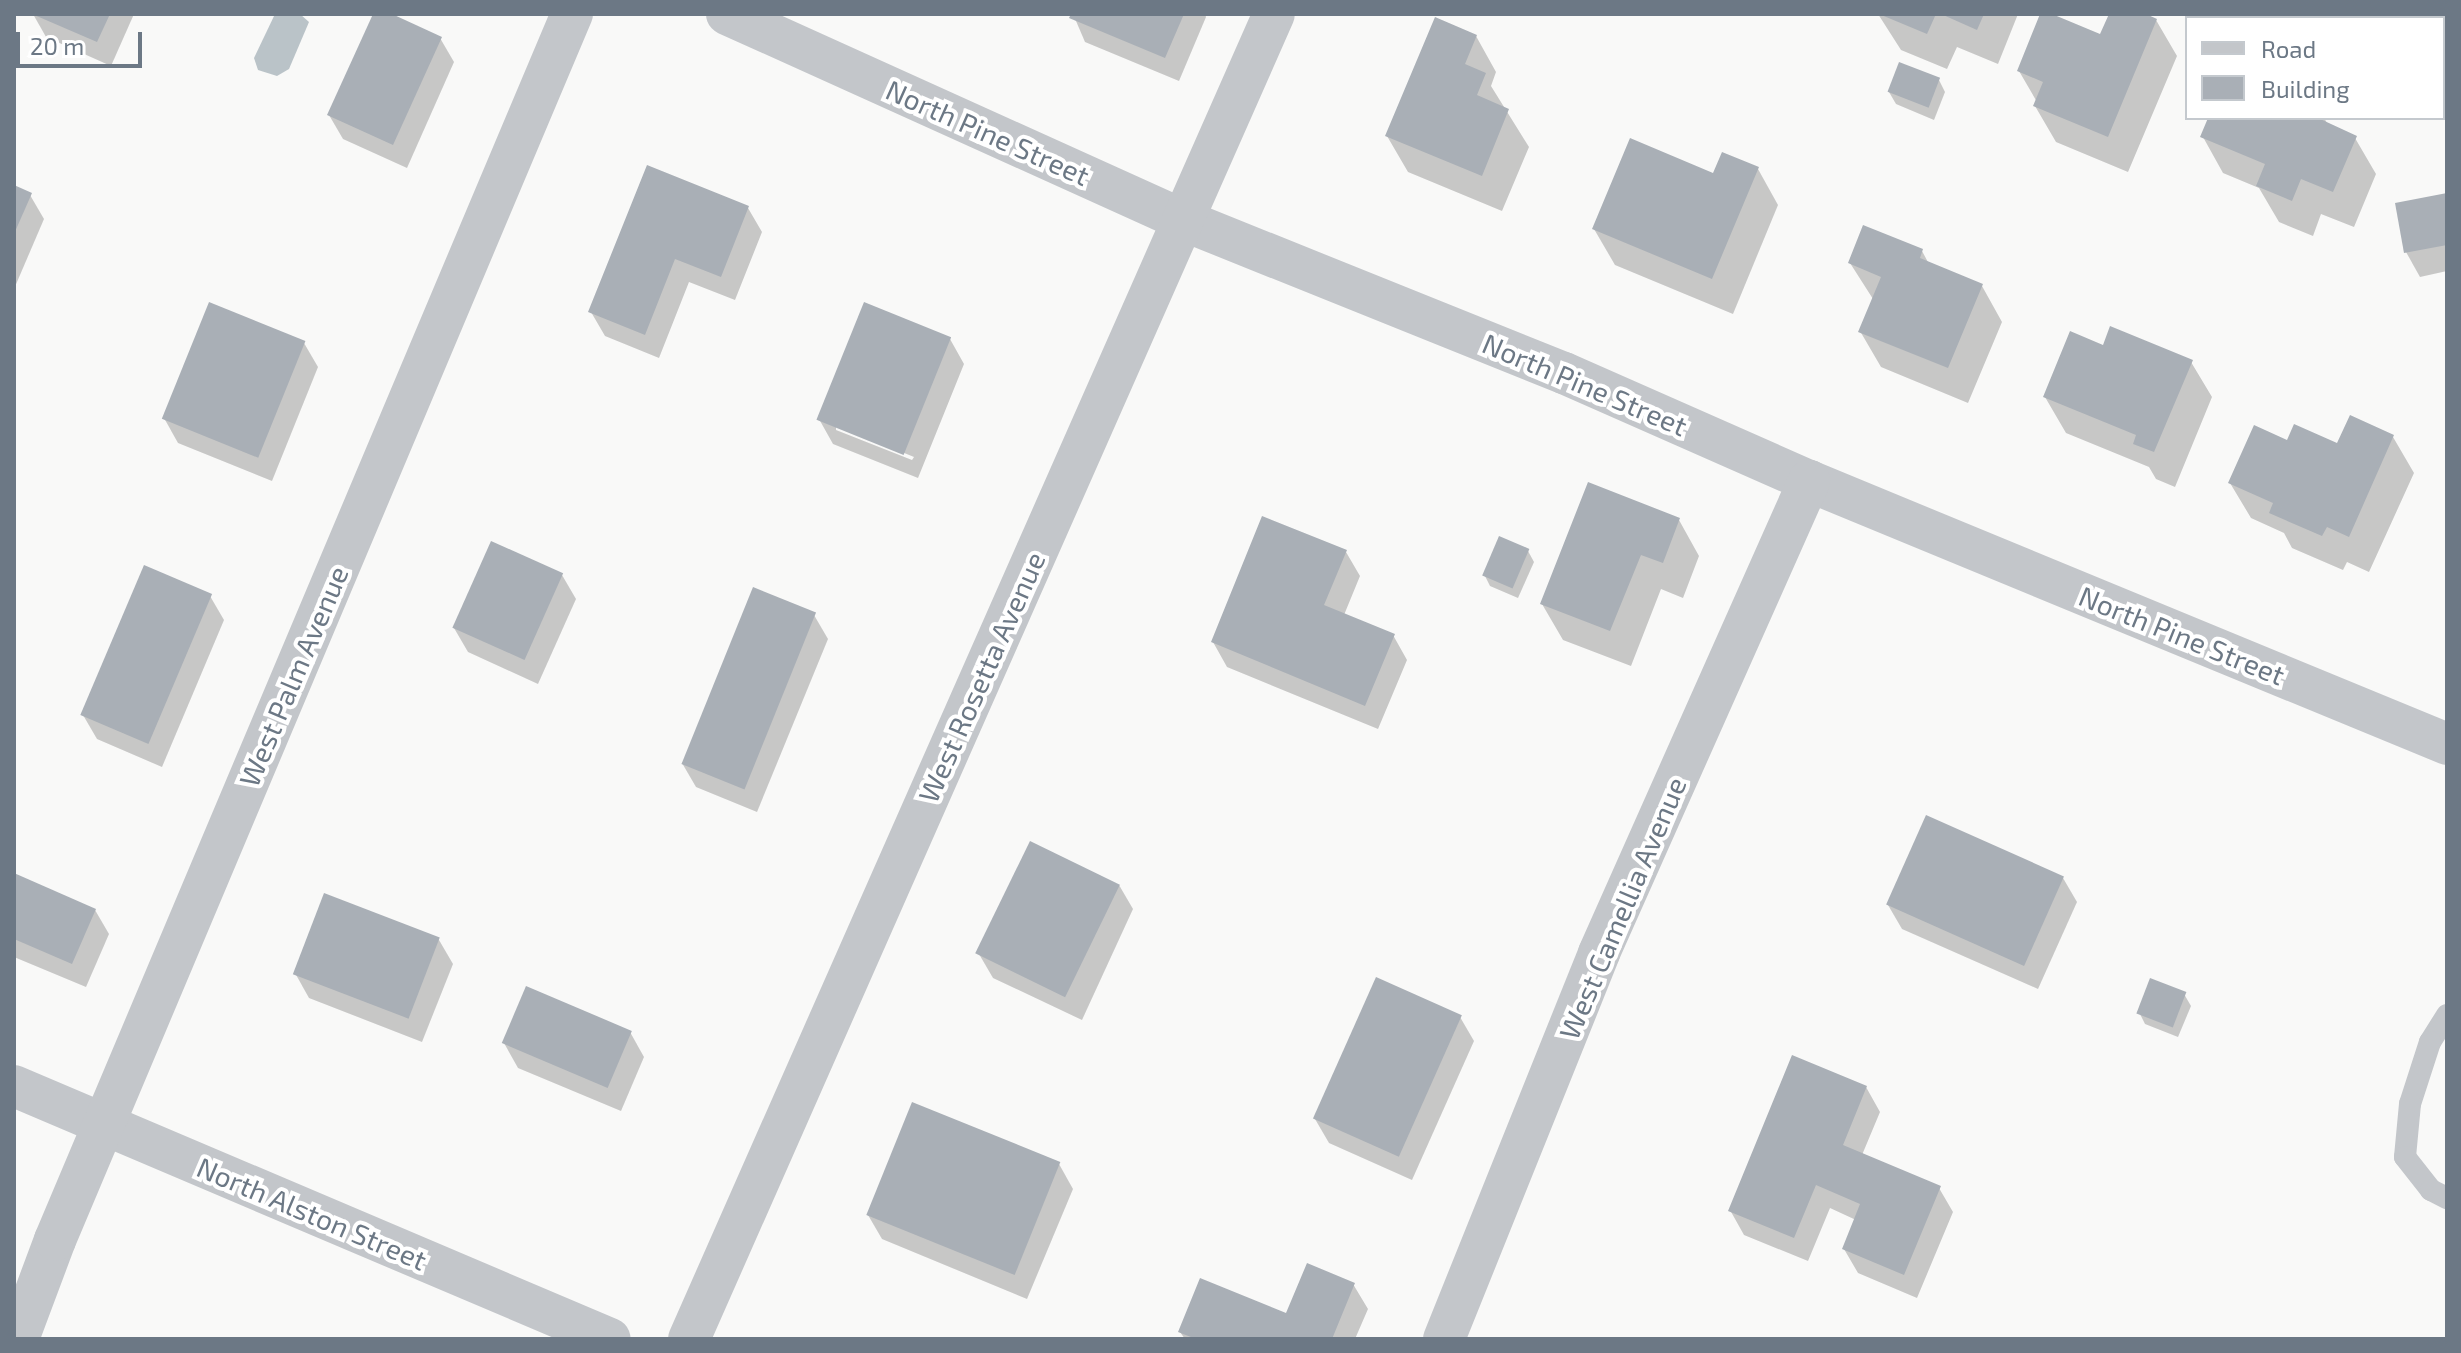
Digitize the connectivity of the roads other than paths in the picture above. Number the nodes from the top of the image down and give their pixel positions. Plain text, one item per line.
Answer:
1 (572, 14) edge
2 (727, 14) edge
3 (1274, 14) edge
4 (1183, 220) junction
5 (1809, 481) junction
6 (2447, 744) edge
7 (2447, 1015) edge
8 (14, 1086) edge
9 (106, 1125) junction
10 (2447, 1198) edge
11 (18, 1339) edge
12 (610, 1339) edge
13 (689, 1339) edge
14 (1444, 1339) edge

1 - 9 street, West Palm Avenue
2 - 4 street, North Pine Street
3 - 4 street, West Rosetta Avenue
4 - 5 street, North Pine Street
4 - 13 street, West Rosetta Avenue
5 - 6 street, North Pine Street
5 - 14 street, West Camellia Avenue
7 - 10 lane
8 - 9 street, North Alston Street
9 - 11 street, West Palm Avenue
9 - 12 street, North Alston Street

